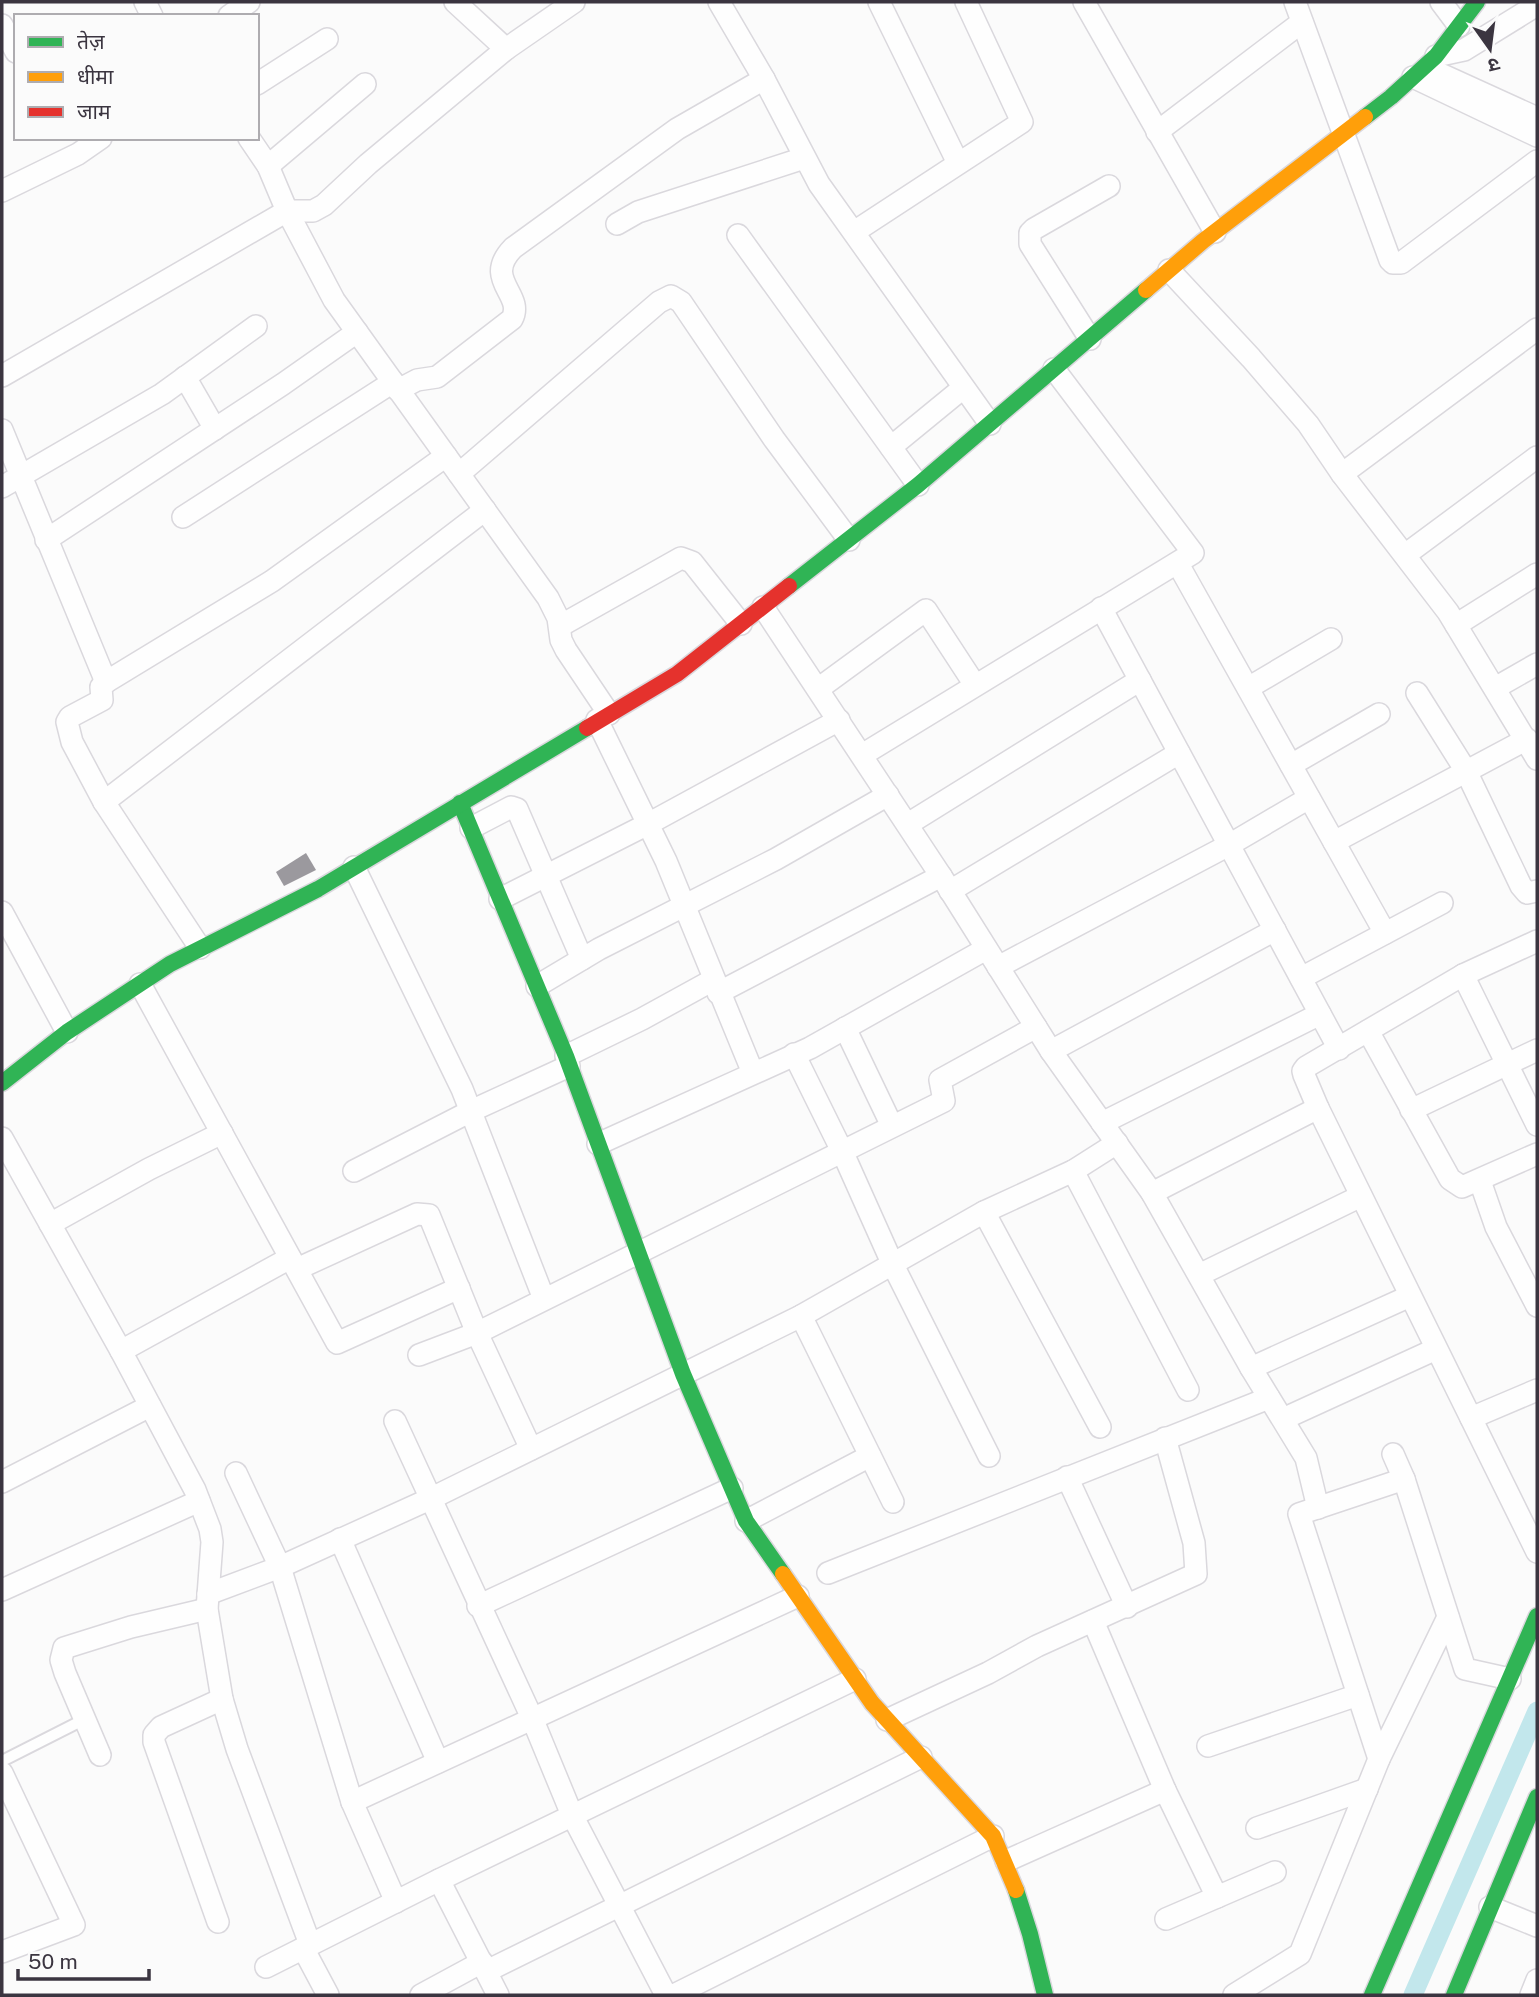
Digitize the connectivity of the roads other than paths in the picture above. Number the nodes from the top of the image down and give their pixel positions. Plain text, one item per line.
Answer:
1 (249, 2) edge
2 (455, 2) edge
3 (574, 2) edge
4 (719, 2) edge
5 (879, 2) edge
6 (966, 2) edge
7 (1441, 2) edge
8 (1477, 2) edge
9 (1086, 3) edge
10 (1537, 5) edge
11 (1299, 12) edge
12 (232, 14) edge
13 (1459, 26) junction
14 (327, 40) dead end
15 (506, 49) junction
16 (1424, 67) junction
17 (764, 79) junction
18 (259, 83) edge
19 (365, 85) dead end
20 (1537, 118) edge
21 (1157, 132) junction
22 (1344, 132) junction
23 (1537, 136) edge
24 (95, 140) edge
25 (250, 140) edge
26 (73, 146) edge
27 (804, 158) junction
28 (1537, 161) edge
29 (958, 163) junction
30 (268, 166) junction
31 (1110, 186) dead end
32 (2, 191) edge
33 (287, 211) junction
34 (617, 225) dead end
35 (854, 232) junction
36 (1215, 232) junction
37 (738, 235) dead end
38 (1169, 271) junction
39 (256, 326) dead end
40 (1537, 329) edge
41 (357, 332) junction
42 (1090, 339) junction
43 (1054, 369) junction
44 (2, 376) edge
45 (185, 377) junction
46 (395, 386) junction
47 (963, 388) junction
48 (990, 424) junction
49 (215, 429) junction
50 (2, 430) edge
51 (891, 447) junction
52 (446, 456) junction
53 (1537, 457) edge
54 (459, 474) junction
55 (1342, 474) junction
56 (20, 475) junction
57 (918, 485) junction
58 (2, 487) edge
59 (485, 510) junction
60 (183, 517) dead end
61 (46, 540) junction
62 (849, 540) junction
63 (1405, 555) junction
64 (1178, 564) junction
65 (1537, 574) edge
66 (763, 607) junction
67 (1101, 608) junction
68 (741, 624) junction
69 (1456, 625) junction
70 (560, 626) junction
71 (1331, 639) dead end
72 (1537, 664) edge
73 (1140, 680) junction
74 (106, 682) junction
75 (975, 684) junction
76 (1248, 688) junction
77 (1495, 688) junction
78 (818, 689) junction
79 (1417, 693) dead end
80 (1379, 714) dead end
81 (603, 717) junction
82 (839, 720) junction
83 (1527, 738) junction
84 (1179, 752) junction
85 (862, 755) junction
86 (1537, 759) edge
87 (1291, 765) junction
88 (1466, 771) junction
89 (888, 795) junction
90 (1309, 798) junction
91 (104, 802) junction
92 (460, 803) junction
93 (648, 824) junction
94 (908, 824) junction
95 (471, 828) junction
96 (1334, 842) junction
97 (1229, 845) junction
98 (354, 867) junction
99 (547, 876) junction
100 (946, 883) junction
101 (1537, 891) edge
102 (500, 899) junction
103 (1442, 903) dead end
104 (684, 906) junction
105 (2, 912) edge
106 (1275, 930) junction
107 (1385, 933) junction
108 (1537, 941) edge
109 (200, 948) junction
110 (992, 958) junction
111 (582, 959) junction
112 (1463, 975) junction
113 (1301, 978) junction
114 (141, 984) junction
115 (537, 986) junction
116 (716, 986) junction
117 (1320, 1014) junction
118 (1036, 1027) junction
119 (845, 1028) junction
120 (1368, 1031) junction
121 (67, 1032) junction
122 (1339, 1049) junction
123 (1537, 1050) edge
124 (1051, 1051) junction
125 (794, 1054) junction
126 (568, 1061) junction
127 (1507, 1065) junction
128 (753, 1073) junction
129 (2, 1083) edge
130 (1318, 1108) junction
131 (1410, 1110) junction
132 (471, 1111) junction
133 (1102, 1123) junction
134 (1537, 1125) edge
135 (892, 1126) junction
136 (222, 1133) junction
137 (2, 1138) edge
138 (1117, 1143) junction
139 (598, 1144) junction
140 (842, 1151) junction
141 (1537, 1154) edge
142 (354, 1171) dead end
143 (1073, 1171) junction
144 (1480, 1181) junction
145 (1152, 1192) junction
146 (1361, 1196) junction
147 (984, 1212) junction
148 (50, 1224) junction
149 (637, 1252) junction
150 (294, 1263) junction
151 (893, 1265) junction
152 (1199, 1275) junction
153 (459, 1288) junction
154 (1410, 1296) junction
155 (544, 1298) junction
156 (1537, 1306) edge
157 (801, 1316) junction
158 (477, 1333) junction
159 (1436, 1349) junction
160 (121, 1351) junction
161 (419, 1355) dead end
162 (1251, 1368) junction
163 (682, 1374) junction
164 (1188, 1390) dead end
165 (1537, 1390) edge
166 (1269, 1398) junction
167 (150, 1406) junction
168 (1471, 1418) junction
169 (1283, 1419) junction
170 (395, 1421) dead end
171 (1100, 1427) dead end
172 (1165, 1438) junction
173 (531, 1449) junction
174 (1393, 1454) dead end
175 (870, 1456) junction
176 (989, 1456) dead end
177 (236, 1473) dead end
178 (1068, 1477) junction
179 (1404, 1479) junction
180 (2, 1482) edge
181 (732, 1488) junction
182 (432, 1498) junction
183 (200, 1501) junction
184 (893, 1502) dead end
185 (1318, 1507) junction
186 (746, 1521) junction
187 (340, 1539) junction
188 (1537, 1552) edge
189 (280, 1567) junction
190 (828, 1573) dead end
191 (2, 1590) edge
192 (798, 1596) junction
193 (207, 1601) junction
194 (478, 1606) junction
195 (1127, 1607) junction
196 (1537, 1616) edge
197 (1448, 1617) junction
198 (1093, 1621) junction
199 (855, 1679) junction
200 (1510, 1679) junction
201 (1358, 1695) junction
202 (222, 1699) junction
203 (532, 1718) junction
204 (85, 1719) junction
205 (887, 1720) junction
206 (1208, 1746) dead end
207 (100, 1755) dead end
208 (921, 1757) junction
209 (1379, 1759) junction
210 (2, 1761) edge
211 (438, 1762) junction
212 (2, 1773) edge
213 (1367, 1789) junction
214 (1165, 1790) junction
215 (1537, 1797) edge
216 (352, 1802) junction
217 (572, 1815) junction
218 (1257, 1828) dead end
219 (993, 1836) junction
220 (1006, 1861) junction
221 (1275, 1872) dead end
222 (439, 1880) junction
223 (1217, 1897) junction
224 (396, 1902) junction
225 (619, 1905) junction
226 (1490, 1907) junction
227 (1166, 1919) dead end
228 (218, 1922) dead end
229 (1537, 1926) edge
230 (307, 1946) junction
231 (2, 1952) edge
232 (266, 1967) dead end
233 (484, 1967) junction
234 (1537, 1980) edge
235 (328, 1995) edge
236 (421, 1995) edge
237 (498, 1995) edge
238 (666, 1995) edge
239 (674, 1995) edge
240 (1045, 1995) edge
241 (1234, 1995) edge
242 (1373, 1995) edge
243 (1454, 1995) edge
244 (1531, 1995) edge

1 - 12 street
2 - 15 street
3 - 15 street
4 - 17 street
5 - 29 street
6 - 29 street
7 - 13 street
8 - 13 street
9 - 21 street
10 - 16 street
11 - 21 street
11 - 22 street
13 - 16 street
14 - 18 street
15 - 33 street
16 - 20 street
16 - 22 street
16 - 23 street
17 - 27 street
17 - 46 street
19 - 30 street
21 - 36 street
22 - 28 street
22 - 36 street
24 - 26 street
25 - 30 street
26 - 32 street
27 - 34 street
27 - 35 street
29 - 35 street
30 - 33 street
31 - 42 street
33 - 41 street
33 - 44 street
35 - 47 street
36 - 38 street
37 - 51 street
38 - 42 street
38 - 55 street
39 - 45 street
40 - 55 street
41 - 46 street
41 - 49 street
42 - 43 street
43 - 48 street
43 - 64 street
45 - 49 street
45 - 56 street
46 - 52 street
46 - 60 street
47 - 48 street
47 - 51 street
48 - 57 street
49 - 61 street
50 - 56 street
51 - 57 street
52 - 54 street
52 - 74 street
53 - 63 street
54 - 59 street
54 - 62 street
55 - 63 street
56 - 58 street
56 - 61 street
57 - 62 street
59 - 70 street
59 - 91 street
61 - 74 street
62 - 66 street
63 - 69 street
64 - 67 street
64 - 76 street
65 - 69 street
66 - 68 street
66 - 78 street
67 - 73 street
67 - 75 street
68 - 70 street
68 - 81 street
69 - 77 street
70 - 81 street
71 - 76 street
72 - 77 street
73 - 84 street
73 - 94 street
74 - 91 street
75 - 78 street
75 - 85 street
76 - 87 street
77 - 83 street
78 - 82 street
79 - 88 street
80 - 87 street
81 - 92 street
81 - 93 street
82 - 85 street
82 - 93 street
83 - 86 street
83 - 88 street
84 - 97 street
84 - 100 street
85 - 89 street
87 - 90 street
88 - 96 street
88 - 101 street
89 - 94 street
89 - 104 street
90 - 96 street
90 - 97 street
91 - 109 street
92 - 95 street
92 - 98 street
93 - 99 street
93 - 104 street
94 - 100 street
95 - 99 street
95 - 102 street
96 - 107 street
97 - 106 street
97 - 110 street
98 - 109 street
98 - 132 street
99 - 102 street
99 - 111 street
100 - 110 street
100 - 116 street
102 - 115 street
103 - 107 street
104 - 111 street
104 - 116 street
105 - 121 street
106 - 113 street
106 - 124 street
107 - 113 street
108 - 112 street
109 - 114 street
110 - 118 street
110 - 119 street
111 - 115 street
112 - 120 street
112 - 127 street
113 - 117 street
114 - 121 street
114 - 136 street
115 - 126 street
116 - 126 street
116 - 128 street
117 - 122 street
117 - 133 street
118 - 124 street
118 - 135 street
119 - 125 street
119 - 135 street
120 - 122 street
120 - 131 street
121 - 129 street
122 - 130 street
123 - 127 street
124 - 133 street
125 - 128 street
125 - 140 street
126 - 132 street
126 - 139 street
127 - 131 street
127 - 134 street
128 - 139 street
130 - 145 street
130 - 146 street
131 - 144 street
132 - 142 street
132 - 155 street
133 - 138 street
135 - 140 street
136 - 148 street
136 - 150 street
137 - 148 street
138 - 143 street
138 - 145 street
139 - 149 street
140 - 149 street
140 - 151 street
141 - 144 street
143 - 147 street
143 - 164 street
144 - 156 street
145 - 152 street
146 - 152 street
146 - 154 street
147 - 151 street
147 - 171 street
148 - 160 street
149 - 155 street
149 - 163 street
150 - 153 street
150 - 153 street
150 - 160 street
151 - 157 street
151 - 176 street
152 - 162 street
153 - 158 street
154 - 159 street
154 - 162 street
155 - 158 street
157 - 163 street
157 - 175 street
158 - 161 street
158 - 173 street
159 - 168 street
159 - 169 street
160 - 167 street
162 - 166 street
163 - 173 street
163 - 181 street
165 - 168 street
166 - 169 street
166 - 172 street
167 - 180 street
167 - 183 street
168 - 188 street
169 - 185 street
170 - 182 street
172 - 178 street
172 - 195 street
173 - 182 street
174 - 179 street
175 - 184 street
175 - 186 street
177 - 189 street
178 - 190 street
178 - 195 street
179 - 185 street
179 - 197 street
181 - 186 street
181 - 194 street
182 - 187 street
182 - 194 street
183 - 191 street
183 - 193 street
185 - 201 street
186 - 192 street
187 - 189 street
187 - 211 street
189 - 193 street
189 - 216 street
192 - 199 street
192 - 203 street
193 - 202 street
193 - 204 street
194 - 203 street
195 - 198 street
196 - 200 street
197 - 200 street
197 - 209 street
198 - 205 street
198 - 214 street
199 - 205 street
199 - 217 street
200 - 242 street
201 - 206 street
201 - 209 street
202 - 228 street
202 - 230 street
203 - 211 street
203 - 217 street
204 - 207 street
204 - 210 lane
205 - 208 street
208 - 219 street
208 - 225 street
209 - 213 street
211 - 216 street
212 - 231 street
213 - 218 street
213 - 241 street
214 - 220 street
214 - 223 street
215 - 226 street
216 - 224 street
217 - 222 street
217 - 225 street
219 - 220 street
219 - 239 street
220 - 240 street
221 - 223 street
222 - 224 street
222 - 233 street
223 - 227 street
224 - 230 street
225 - 233 street
225 - 238 street
226 - 229 street
226 - 243 street
230 - 232 street
230 - 235 street
233 - 236 street
233 - 237 street
234 - 244 street

